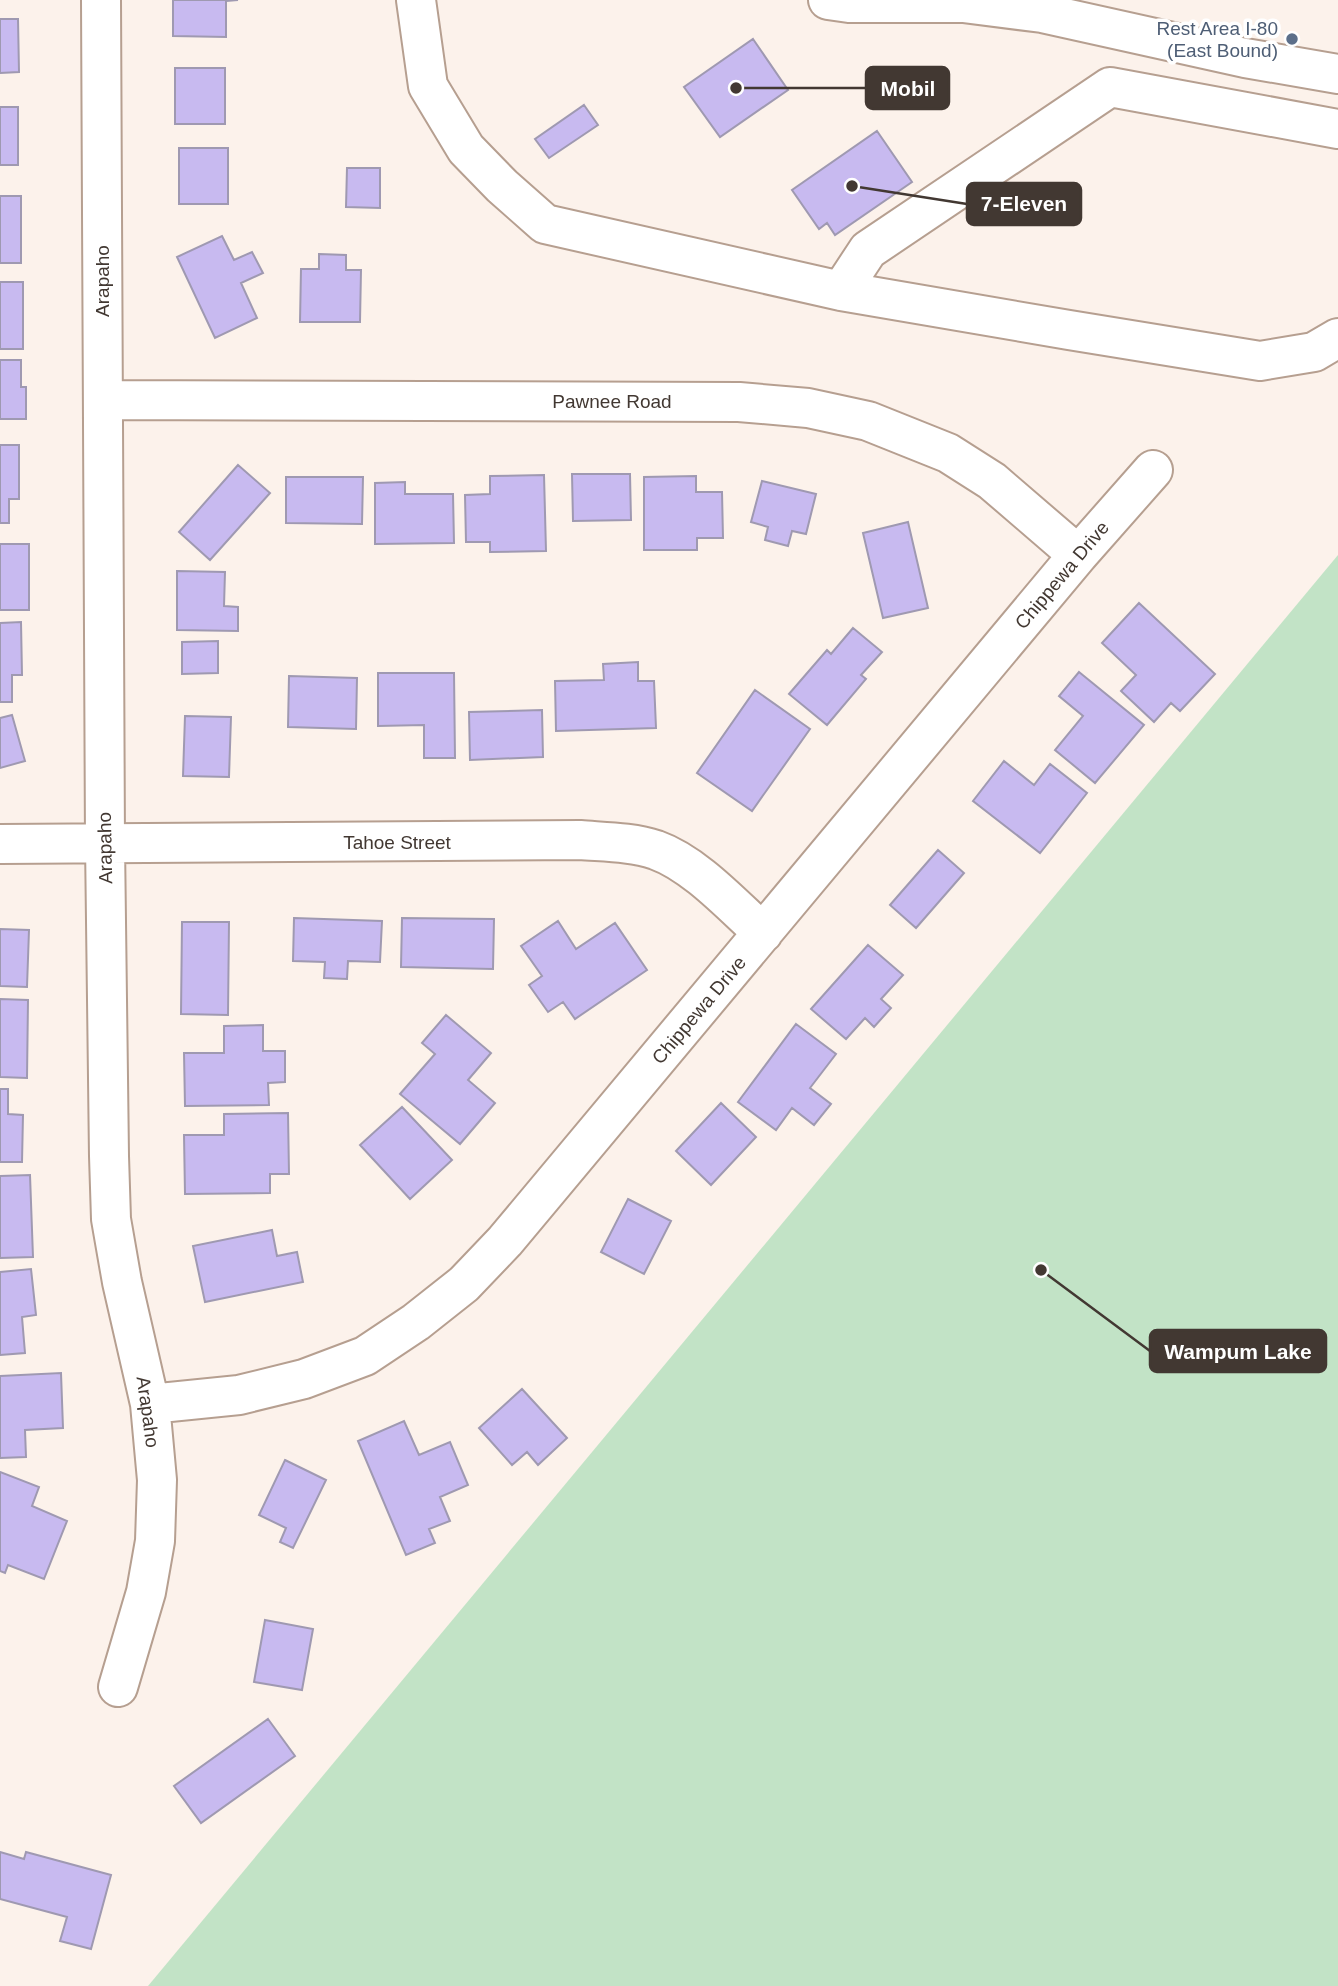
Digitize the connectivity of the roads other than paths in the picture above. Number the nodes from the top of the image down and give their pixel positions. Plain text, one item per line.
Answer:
1 (101, 0) edge
2 (416, 0) edge
3 (828, 0) edge
4 (896, 2) edge
5 (987, 3) edge
6 (1338, 74) edge
7 (1338, 129) edge
8 (841, 291) junction
9 (1338, 338) edge
10 (103, 400) junction
11 (1153, 470) dead end
12 (1078, 555) junction
13 (105, 843) junction
14 (0, 844) edge
15 (763, 933) junction
16 (150, 1404) junction
17 (118, 1687) dead end

1 - 10 street, Arapaho
2 - 8 street
3 - 4 street
4 - 5 street
5 - 6 street
7 - 8 street
8 - 9 street
10 - 12 street, Pawnee Road
10 - 13 street, Arapaho
11 - 12 street, Chippewa Drive
12 - 15 street, Chippewa Drive
13 - 14 street, Tahoe Street
13 - 15 street, Tahoe Street
13 - 16 street, Arapaho
15 - 16 street, Chippewa Drive
16 - 17 street, Arapaho

